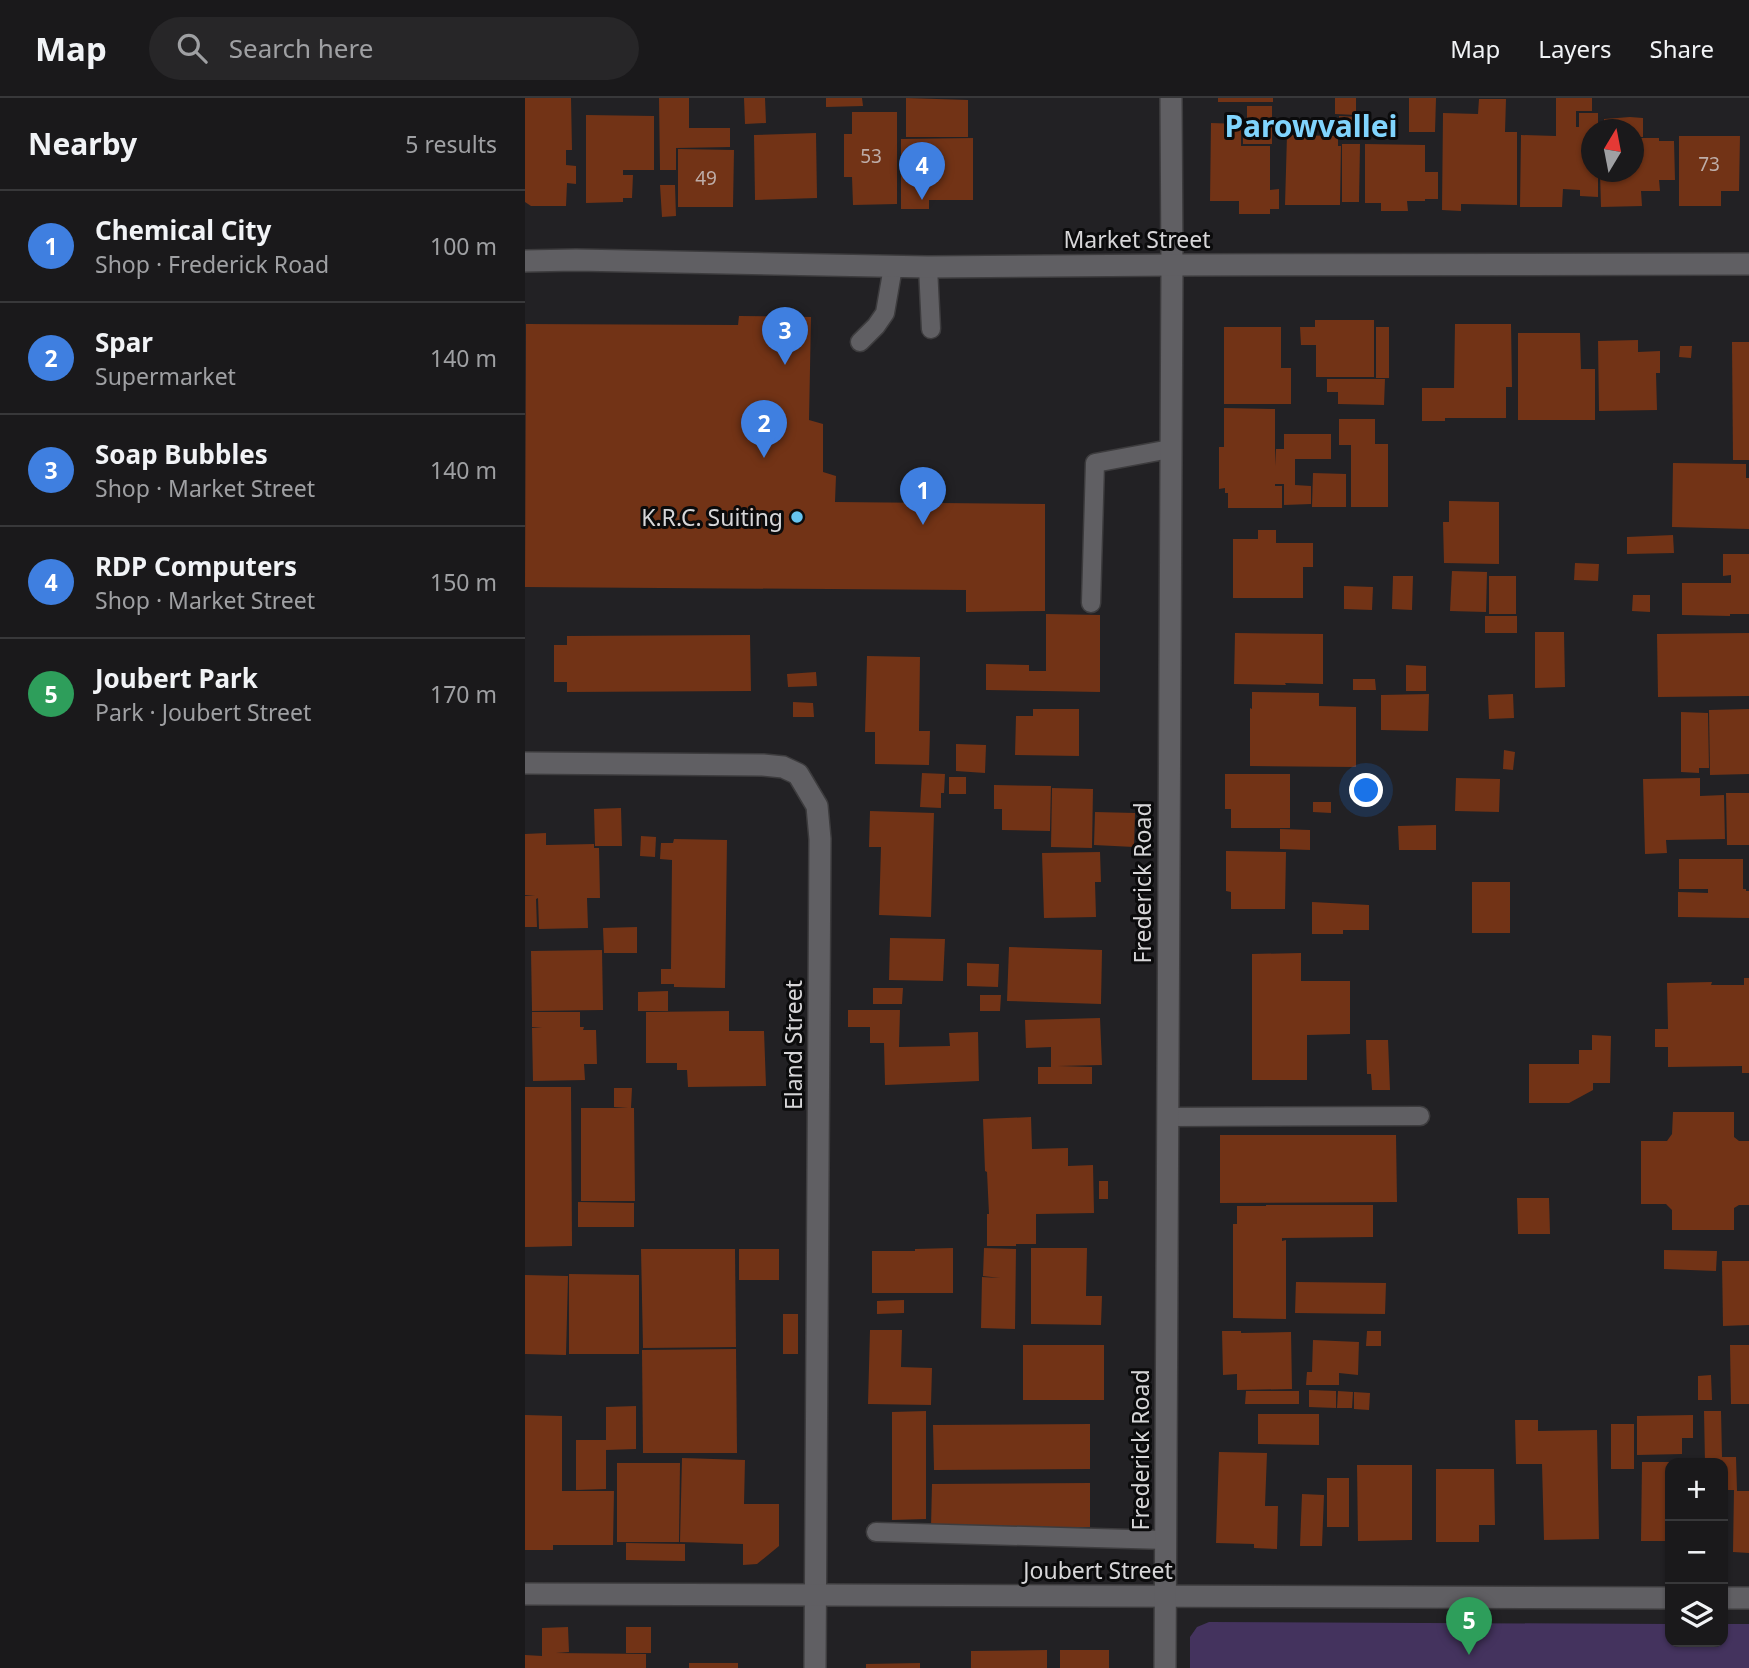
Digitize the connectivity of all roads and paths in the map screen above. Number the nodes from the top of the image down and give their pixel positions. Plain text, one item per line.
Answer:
1 (1171, 98) edge
2 (525, 261) edge
3 (1749, 264) edge
4 (1173, 265) junction
5 (893, 267) junction
6 (928, 267) junction
7 (931, 329) dead end
8 (860, 342) dead end
9 (1170, 449) junction
10 (1091, 603) dead end
11 (525, 763) edge
12 (1420, 1116) dead end
13 (1168, 1117) junction
14 (876, 1532) dead end
15 (1166, 1540) junction
16 (525, 1594) edge
17 (815, 1596) junction
18 (1166, 1596) junction
19 (1665, 1598) edge
20 (1728, 1598) edge
21 (1749, 1598) edge
22 (815, 1668) edge
23 (1165, 1668) edge

1 - 4 street, Frederick Road
2 - 5 street, Market Street
3 - 4 street, Market Street
4 - 6 street, Market Street
4 - 9 street, Frederick Road
5 - 6 street, Market Street
5 - 8 lane
6 - 7 lane
9 - 10 lane
9 - 13 street, Frederick Road
11 - 17 street, Eland Street
12 - 13 lane
13 - 15 street, Frederick Road
14 - 15 lane
15 - 18 street, Frederick Road
16 - 17 street, Joubert Street
17 - 18 street, Joubert Street
17 - 22 street, Eland Street
18 - 19 street, Joubert Street
18 - 23 street, Frederick Road
20 - 21 street

